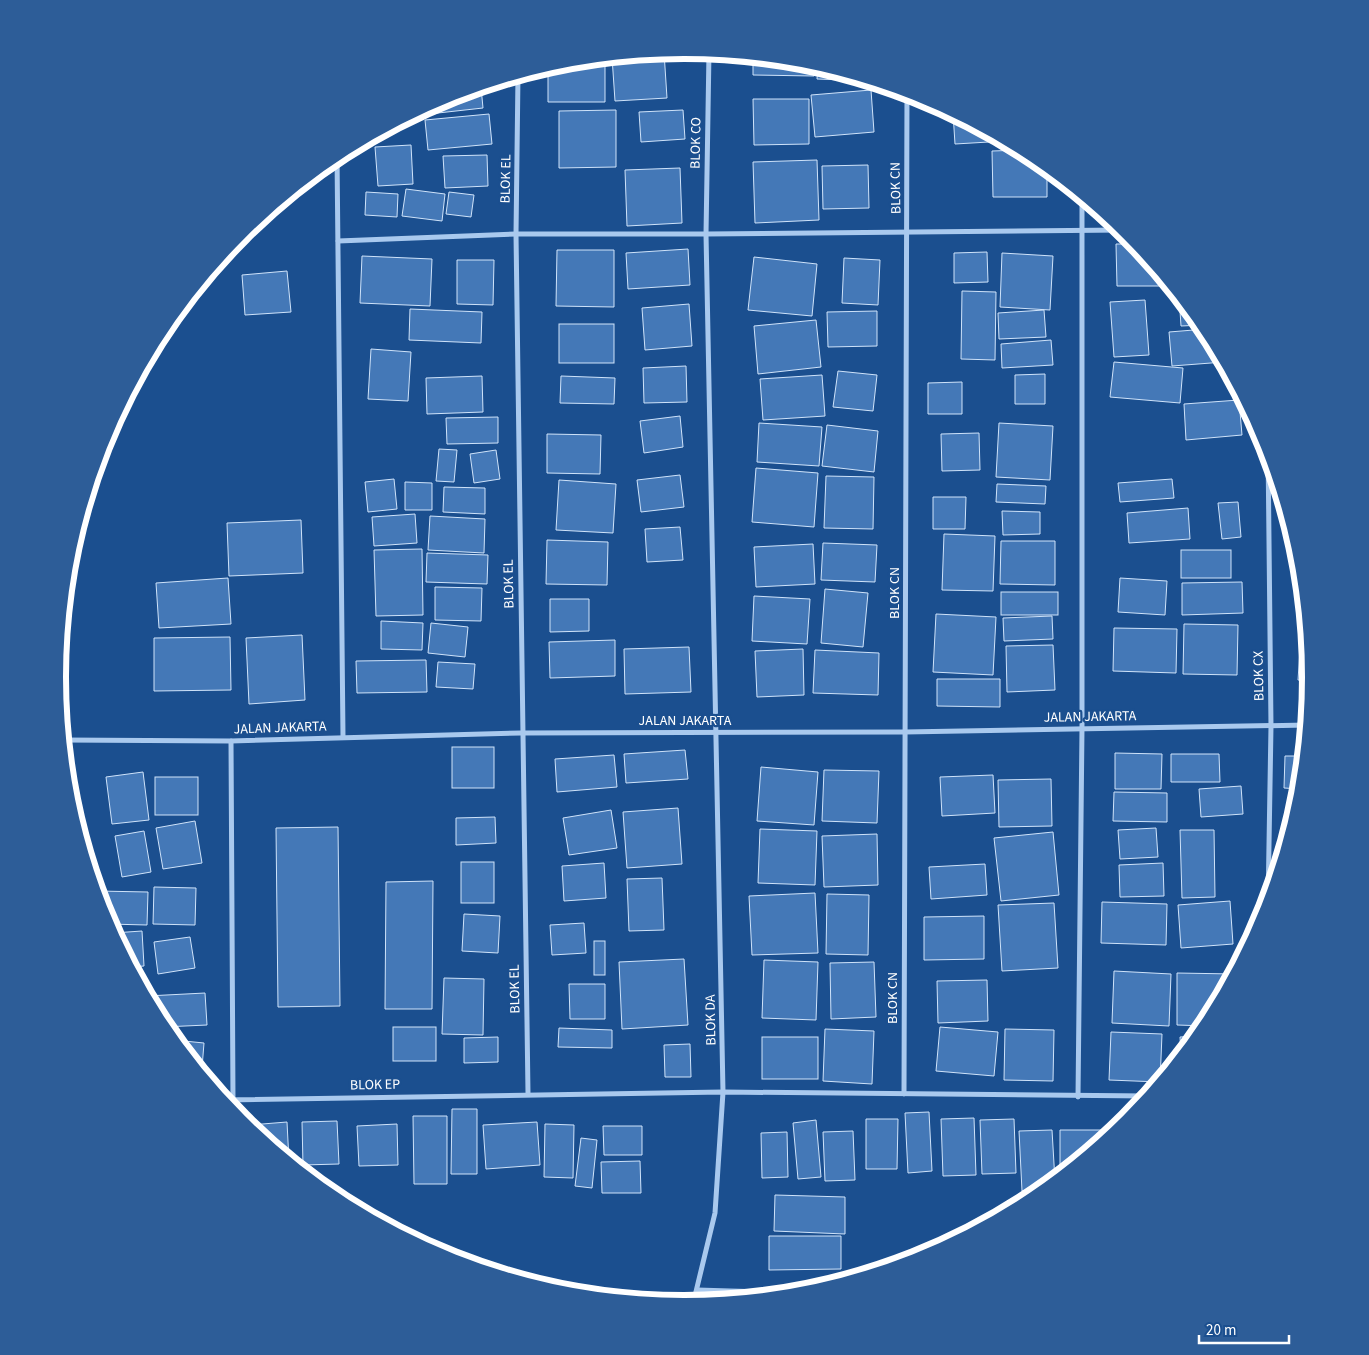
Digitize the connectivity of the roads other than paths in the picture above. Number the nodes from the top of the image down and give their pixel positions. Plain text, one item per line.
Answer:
1 (709, 60) edge
2 (518, 82) edge
3 (907, 101) edge
4 (337, 166) edge
5 (1082, 204) edge
6 (1082, 230) junction
7 (1111, 230) edge
8 (908, 231) junction
9 (516, 234) junction
10 (706, 234) junction
11 (338, 241) junction
12 (1268, 474) edge
13 (1301, 725) edge
14 (1271, 726) junction
15 (1082, 728) junction
16 (718, 732) junction
17 (905, 732) junction
18 (522, 733) junction
19 (342, 737) junction
20 (69, 740) edge
21 (231, 740) junction
22 (1268, 880) edge
23 (724, 1092) junction
24 (528, 1093) junction
25 (904, 1094) junction
26 (1140, 1096) edge
27 (1078, 1097) junction
28 (233, 1100) joint
29 (697, 1290) junction
30 (753, 1292) edge
31 (695, 1296) edge

1 - 10 street, BLOK CO
2 - 9 street, BLOK EL
3 - 8 street, BLOK CN
4 - 11 street
5 - 6 street
6 - 7 street
6 - 8 street
6 - 15 street
8 - 10 street
8 - 17 street, BLOK CN
9 - 10 street
9 - 11 street
9 - 18 street, BLOK EL
10 - 16 street, BLOK CO
11 - 19 street
12 - 14 street, BLOK CX
13 - 14 street, JALAN JAKARTA
14 - 15 street, JALAN JAKARTA
14 - 22 street, BLOK CX
15 - 17 street, JALAN JAKARTA
15 - 27 street
16 - 17 street, JALAN JAKARTA
16 - 18 street, JALAN JAKARTA
16 - 23 street, BLOK DA
17 - 25 street, BLOK CN
18 - 19 street, JALAN JAKARTA
18 - 24 street, BLOK EL
19 - 21 street, JALAN JAKARTA
20 - 21 street, JALAN JAKARTA
21 - 28 street
23 - 24 street, BLOK EP
23 - 25 street, BLOK EP
23 - 29 street, BLOK DA
24 - 28 street, BLOK EP
25 - 27 street, BLOK EP
26 - 27 street, BLOK EP
29 - 30 street
29 - 31 street, BLOK DA

